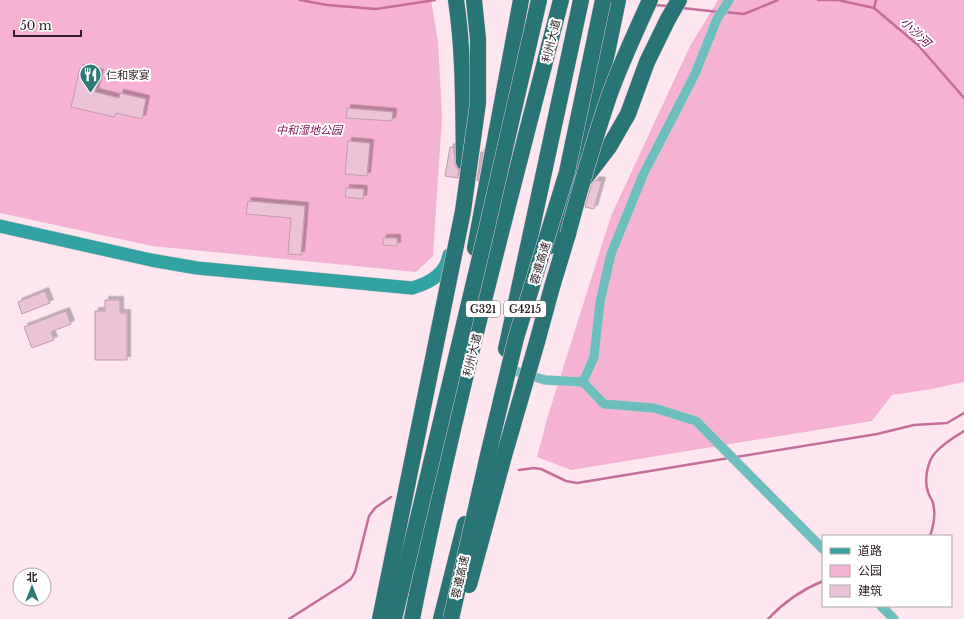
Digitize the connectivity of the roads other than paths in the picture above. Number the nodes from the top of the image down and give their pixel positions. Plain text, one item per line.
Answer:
1 (456, 0) edge
2 (474, 0) edge
3 (521, 0) edge
4 (539, 0) edge
5 (561, 0) edge
6 (581, 0) edge
7 (650, 0) edge
8 (679, 0) edge
9 (729, 0) edge
10 (613, 1) edge
11 (464, 162) joint
12 (574, 192) junction
13 (455, 213) junction
14 (0, 226) edge
15 (475, 249) junction
16 (485, 298) junction
17 (508, 341) junction
18 (502, 367) junction
19 (583, 382) junction
20 (822, 548) edge
21 (882, 607) edge
22 (380, 619) edge
23 (394, 619) edge
24 (412, 619) edge
25 (440, 619) edge
26 (451, 619) edge
27 (460, 619) edge
28 (894, 619) edge

1 - 11 highway
2 - 22 highway, bridge
3 - 15 highway
4 - 23 highway, bridge
5 - 16 highway, 利州大道 / G321
6 - 17 highway, 利州大道 / G321
7 - 27 highway, bridge
8 - 12 highway
9 - 19 street
10 - 12 highway
10 - 26 highway, 蓉遵高速 / G4215, bridge
11 - 13 main road
12 - 17 highway
13 - 14 main road
13 - 15 highway
15 - 16 highway
16 - 24 highway, 利州大道 / G321
17 - 18 highway, 利州大道 / G321
18 - 19 street
18 - 25 highway, 利州大道 / G321
19 - 20 street
21 - 28 street

